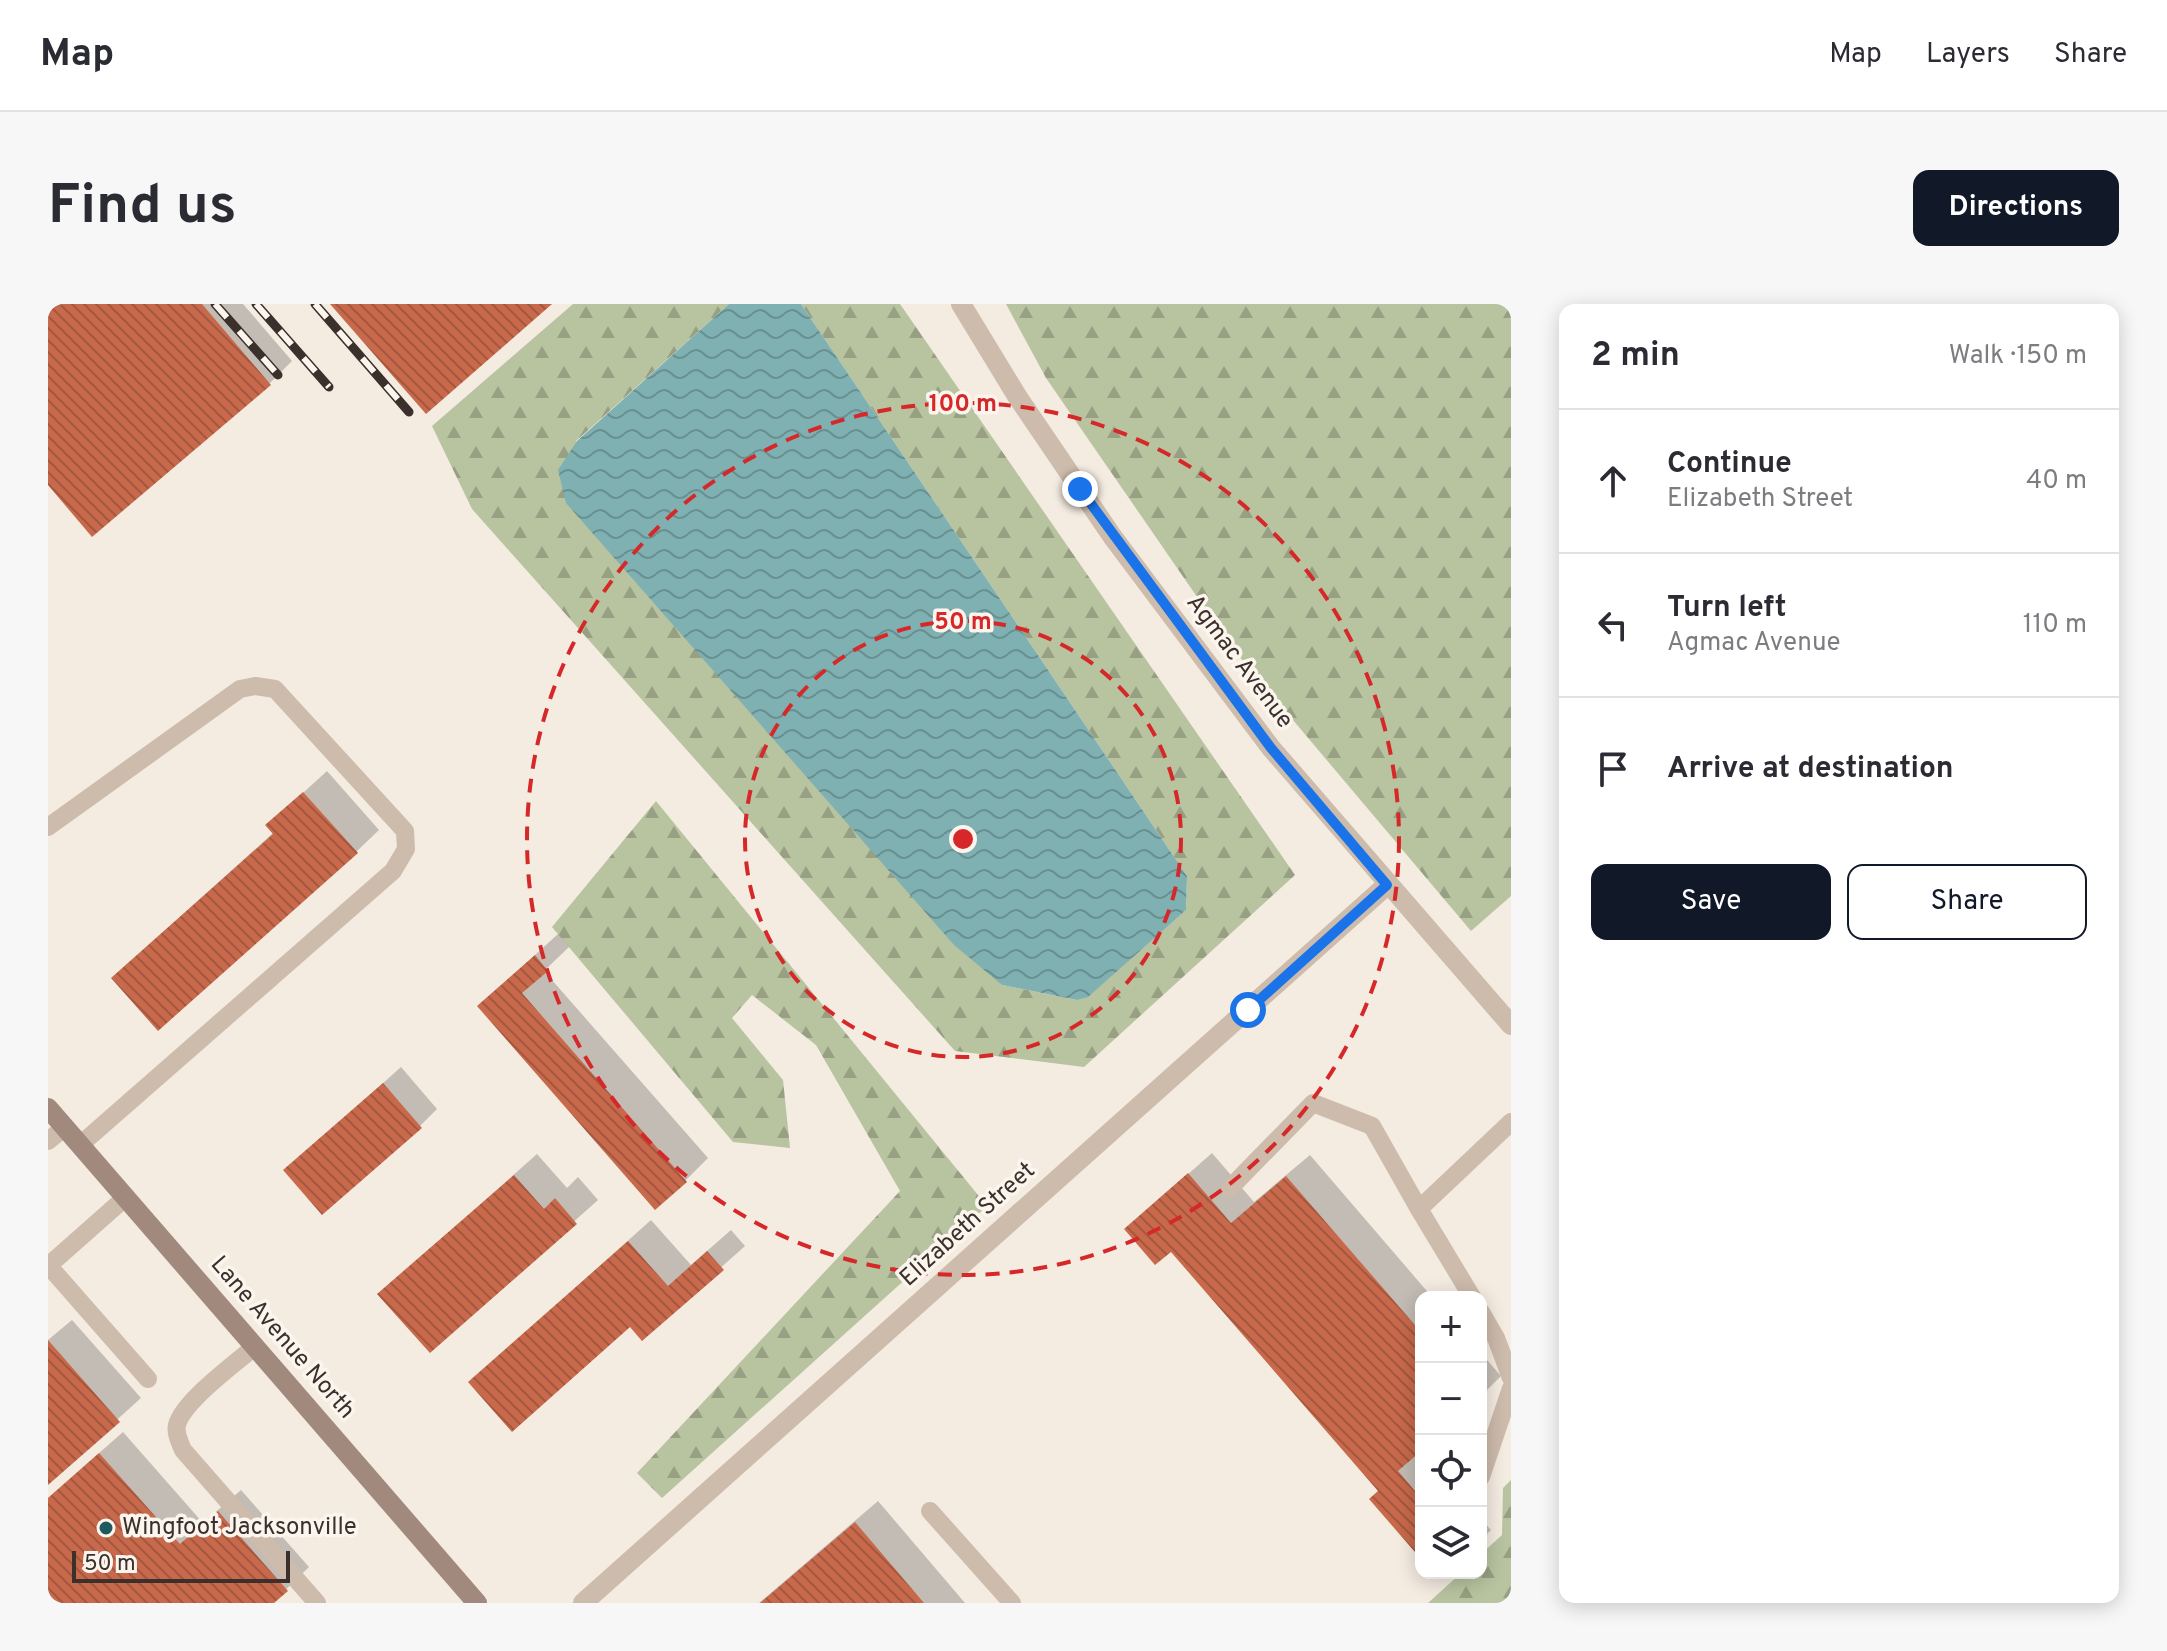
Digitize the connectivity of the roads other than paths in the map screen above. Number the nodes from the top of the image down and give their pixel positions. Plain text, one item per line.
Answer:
1 (961, 304) edge
2 (48, 827) edge
3 (1387, 885) junction
4 (1511, 1025) edge
5 (48, 1108) edge
6 (1511, 1122) edge
7 (65, 1127) junction
8 (48, 1141) edge
9 (80, 1145) junction
10 (1229, 1189) dead end
11 (126, 1197) junction
12 (1419, 1209) junction
13 (48, 1266) edge
14 (1468, 1291) edge
15 (1487, 1322) edge
16 (254, 1347) junction
17 (1511, 1378) edge
18 (148, 1379) dead end
19 (1511, 1388) edge
20 (1487, 1459) edge
21 (930, 1511) dead end
22 (473, 1602) edge
23 (317, 1603) edge
24 (583, 1603) edge
25 (1012, 1603) edge

1 - 3 street, Agmac Avenue
2 - 9 lane
3 - 4 street, Agmac Avenue
3 - 24 street, Elizabeth Street
5 - 7 main road, Lane Avenue North
6 - 12 lane
7 - 8 lane
7 - 9 main road, Lane Avenue North
9 - 11 main road, Lane Avenue North
10 - 12 lane
11 - 13 lane
11 - 16 main road, Lane Avenue North
12 - 14 lane
13 - 18 lane
15 - 17 lane
16 - 22 main road, Lane Avenue North
16 - 23 lane
19 - 20 lane
21 - 25 lane

